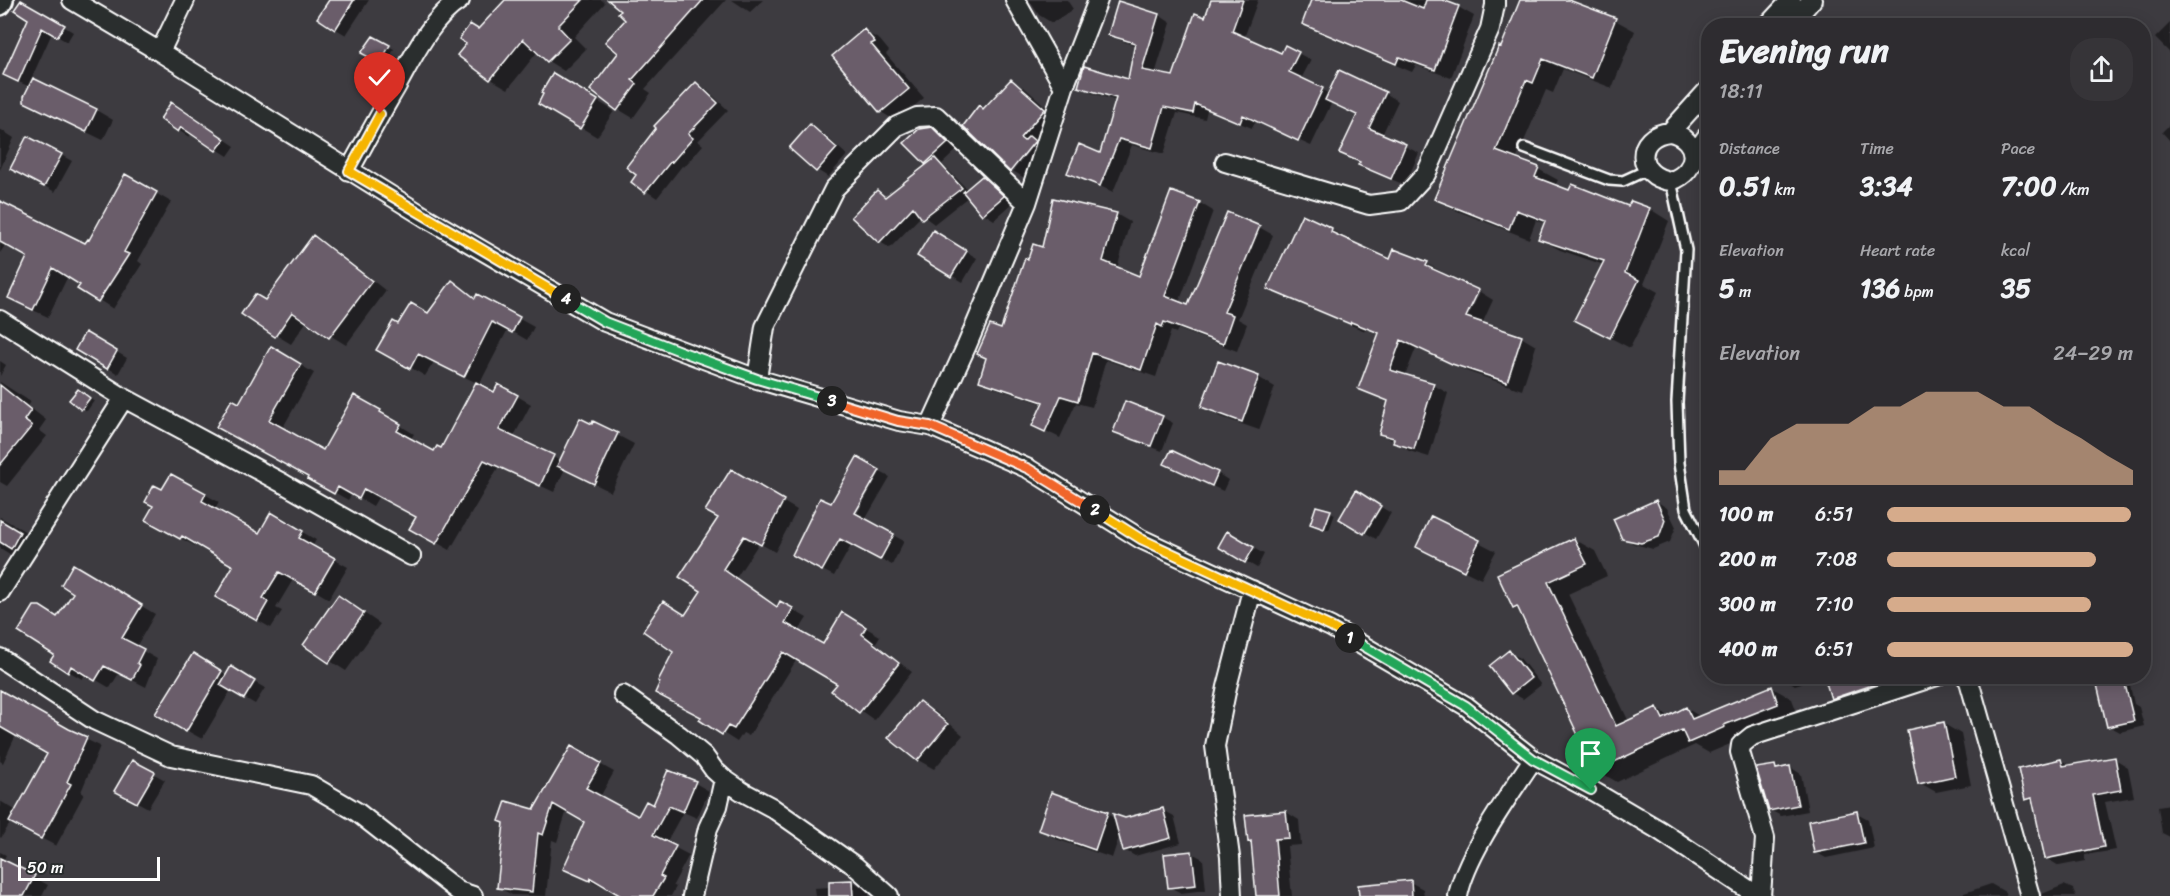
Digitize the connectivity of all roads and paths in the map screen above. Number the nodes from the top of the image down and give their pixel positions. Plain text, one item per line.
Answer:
1 (2, 0) edge
2 (72, 0) edge
3 (185, 0) edge
4 (460, 0) edge
5 (1015, 0) edge
6 (1098, 0) edge
7 (1495, 0) edge
8 (1791, 0) edge
9 (1812, 0) edge
10 (0, 4) edge
11 (1774, 18) edge
12 (1796, 18) edge
13 (160, 52) junction
14 (1064, 87) junction
15 (1701, 98) edge
16 (1670, 132) junction
17 (1701, 145) edge
18 (1524, 148) dead end
19 (1693, 156) junction
20 (1225, 162) dead end
21 (1647, 170) junction
22 (349, 171) junction
23 (1671, 181) junction
24 (1027, 202) junction
25 (0, 320) edge
26 (757, 379) junction
27 (124, 398) junction
28 (930, 426) junction
29 (1701, 538) edge
30 (411, 556) dead end
31 (1252, 590) junction
32 (0, 592) edge
33 (0, 658) edge
34 (1912, 684) edge
35 (1970, 684) edge
36 (623, 695) dead end
37 (1533, 759) junction
38 (724, 779) junction
39 (472, 896) edge
40 (692, 896) edge
41 (889, 896) edge
42 (1232, 896) edge
43 (1458, 896) edge
44 (1760, 896) edge
45 (2030, 896) edge

1 - 10 street
2 - 13 street
3 - 13 street
4 - 22 street
5 - 14 street
6 - 14 street
7 - 20 street
8 - 11 street
9 - 12 street
13 - 22 street
14 - 24 street
15 - 16 street
16 - 19 street
16 - 21 street
17 - 19 street
18 - 21 lane
19 - 23 street
21 - 23 street
22 - 26 street
23 - 29 lane
24 - 26 street
24 - 28 street
25 - 27 street
26 - 28 street
27 - 30 street
27 - 32 street
28 - 31 street
31 - 37 street
31 - 42 street
33 - 39 street
34 - 44 street
35 - 45 street
36 - 38 street
37 - 43 street
37 - 44 street
38 - 40 street
38 - 41 street

